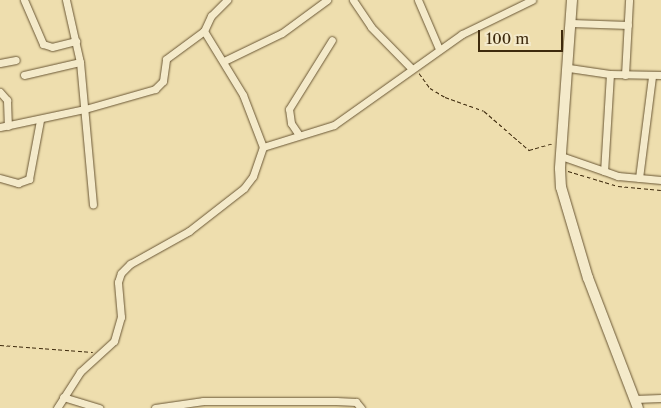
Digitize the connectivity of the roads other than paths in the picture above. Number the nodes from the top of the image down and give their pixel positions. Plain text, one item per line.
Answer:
1 (24, 0) edge
2 (66, 0) edge
3 (227, 0) edge
4 (327, 0) edge
5 (353, 0) edge
6 (418, 0) edge
7 (532, 0) edge
8 (572, 0) edge
9 (629, 0) edge
10 (520, 2) edge
11 (571, 23) junction
12 (628, 25) junction
13 (204, 31) junction
14 (332, 40) dead end
15 (76, 41) junction
16 (439, 49) junction
17 (16, 60) dead end
18 (224, 61) junction
19 (80, 62) junction
20 (0, 63) edge
21 (413, 67) junction
22 (569, 68) junction
23 (610, 74) junction
24 (24, 75) dead end
25 (625, 75) junction
26 (652, 76) junction
27 (661, 76) edge
28 (0, 92) edge
29 (86, 109) junction
30 (40, 120) junction
31 (8, 126) junction
32 (0, 127) edge
33 (299, 135) junction
34 (263, 147) junction
35 (561, 156) junction
36 (604, 171) junction
37 (0, 178) edge
38 (639, 178) junction
39 (661, 180) edge
40 (93, 204) dead end
41 (63, 397) junction
42 (661, 398) edge
43 (636, 403) edge
44 (57, 408) edge
45 (99, 408) edge
46 (155, 408) edge
47 (361, 408) edge

1 - 15 street
2 - 15 street
3 - 13 street
4 - 18 street
5 - 21 street
6 - 16 street
7 - 10 street
8 - 11 street
9 - 12 street
10 - 16 street
11 - 12 street
11 - 22 street
12 - 25 street
13 - 18 street
13 - 29 street
14 - 33 street
15 - 19 street
16 - 21 street
17 - 20 street
18 - 34 street
19 - 24 street
19 - 29 street
21 - 33 street
22 - 23 street
22 - 35 street
23 - 25 street
23 - 36 street
25 - 26 street
26 - 27 street
26 - 38 street
28 - 31 street
29 - 30 street
29 - 40 street
30 - 31 street
30 - 37 street
31 - 32 street
33 - 34 street
34 - 41 street
35 - 36 street
35 - 43 street
36 - 38 street
38 - 39 street
41 - 44 street
41 - 45 street
42 - 43 street
46 - 47 street

